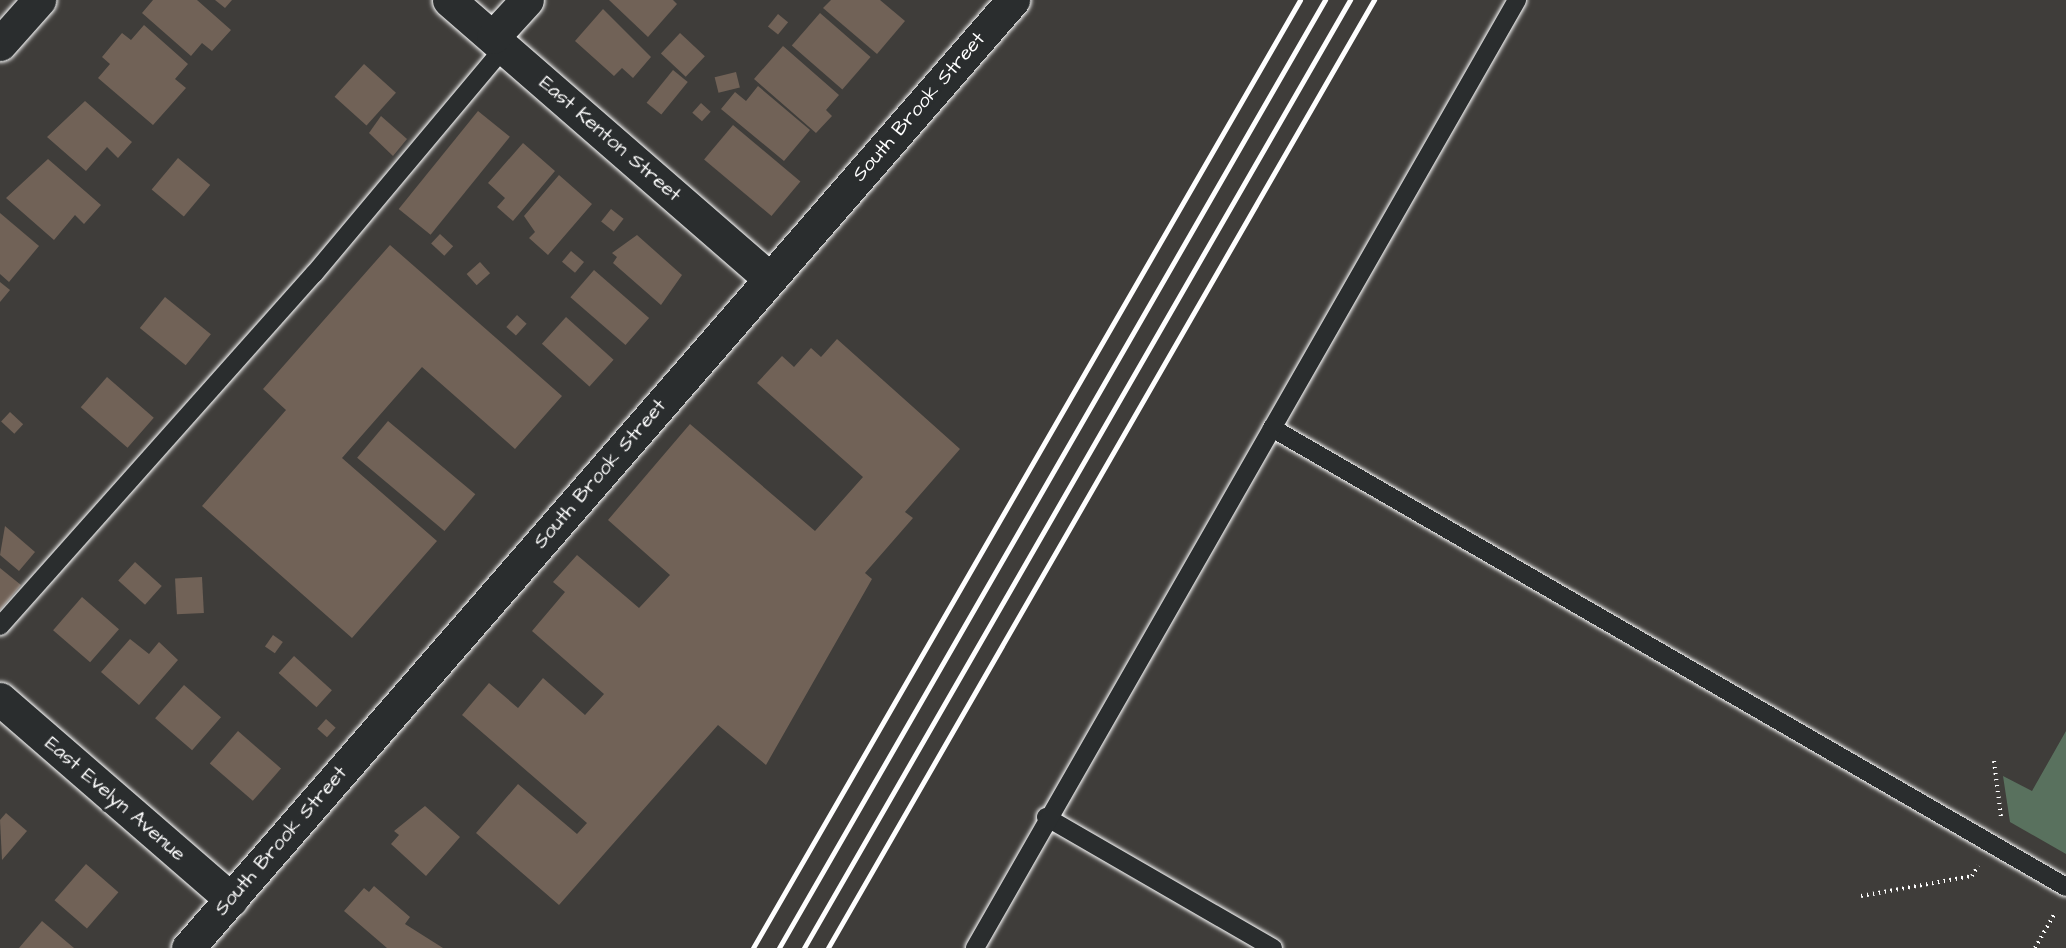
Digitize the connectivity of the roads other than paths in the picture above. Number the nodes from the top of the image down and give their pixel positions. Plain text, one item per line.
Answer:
1 (39, 0) edge
2 (449, 0) edge
3 (526, 0) edge
4 (1013, 0) edge
5 (1517, 0) edge
6 (499, 42) junction
7 (0, 44) edge
8 (770, 279) junction
9 (1272, 428) junction
10 (0, 626) edge
11 (0, 699) edge
12 (1046, 817) junction
13 (2066, 887) edge
14 (231, 899) junction
15 (188, 948) edge
16 (975, 948) edge
17 (1273, 948) edge

1 - 7 street
2 - 6 street, East Kenton Street
3 - 6 street
4 - 8 street, South Brook Street
5 - 9 lane
6 - 8 street, East Kenton Street
6 - 10 lane
8 - 14 street, South Brook Street
9 - 12 lane
9 - 13 lane
11 - 14 street, East Evelyn Avenue
12 - 16 lane
12 - 17 lane
14 - 15 street, South Brook Street

